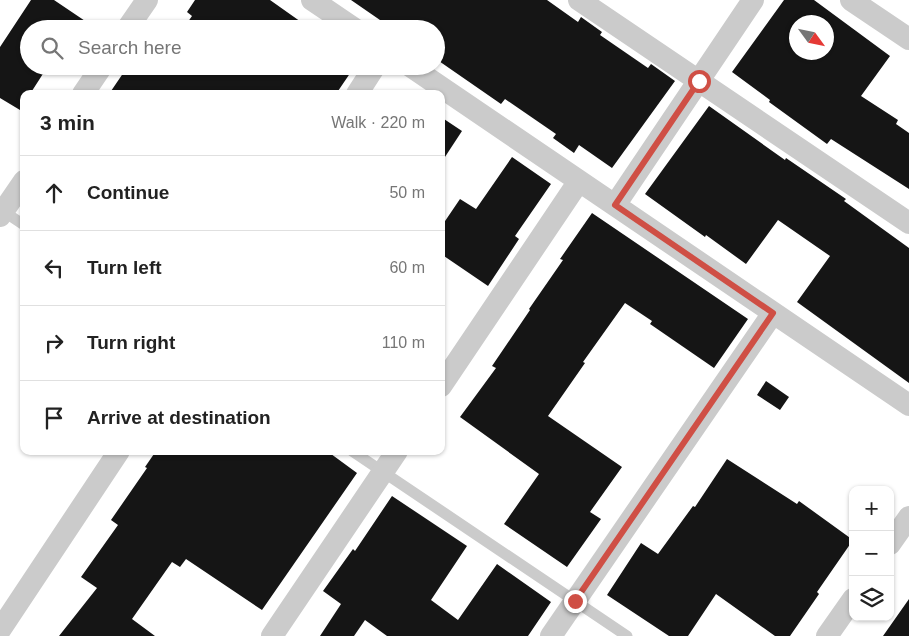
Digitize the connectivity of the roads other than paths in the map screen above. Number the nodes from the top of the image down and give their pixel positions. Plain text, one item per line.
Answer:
1 (147, 0) edge
2 (312, 0) edge
3 (579, 0) edge
4 (753, 0) edge
5 (852, 0) edge
6 (133, 20) edge
7 (342, 20) edge
8 (909, 39) edge
9 (96, 75) edge
10 (369, 75) edge
11 (423, 75) edge
12 (699, 81) junction
13 (86, 90) edge
14 (360, 90) edge
15 (579, 181) junction
16 (20, 186) edge
17 (615, 205) junction
18 (1, 212) edge
19 (20, 223) edge
20 (909, 223) edge
21 (773, 313) junction
22 (445, 380) edge
23 (909, 405) edge
24 (116, 455) edge
25 (357, 455) edge
26 (394, 455) edge
27 (382, 473) junction
28 (909, 516) edge
29 (894, 538) edge
30 (575, 601) junction
31 (849, 605) edge
32 (0, 631) edge
33 (6, 636) edge
34 (272, 636) edge
35 (551, 636) edge
36 (627, 636) edge
37 (827, 636) edge

1 - 6 street
2 - 7 street
3 - 12 street
4 - 12 street
5 - 8 street
9 - 13 street
10 - 14 street
11 - 15 street
12 - 17 street
12 - 20 street
15 - 17 street
15 - 22 street
16 - 18 street
17 - 21 street
18 - 19 lane
21 - 23 street
21 - 30 street
24 - 32 street
25 - 27 lane
26 - 27 street
27 - 30 lane
27 - 34 street
28 - 29 street
30 - 35 street
30 - 36 lane
31 - 37 street
32 - 33 street

